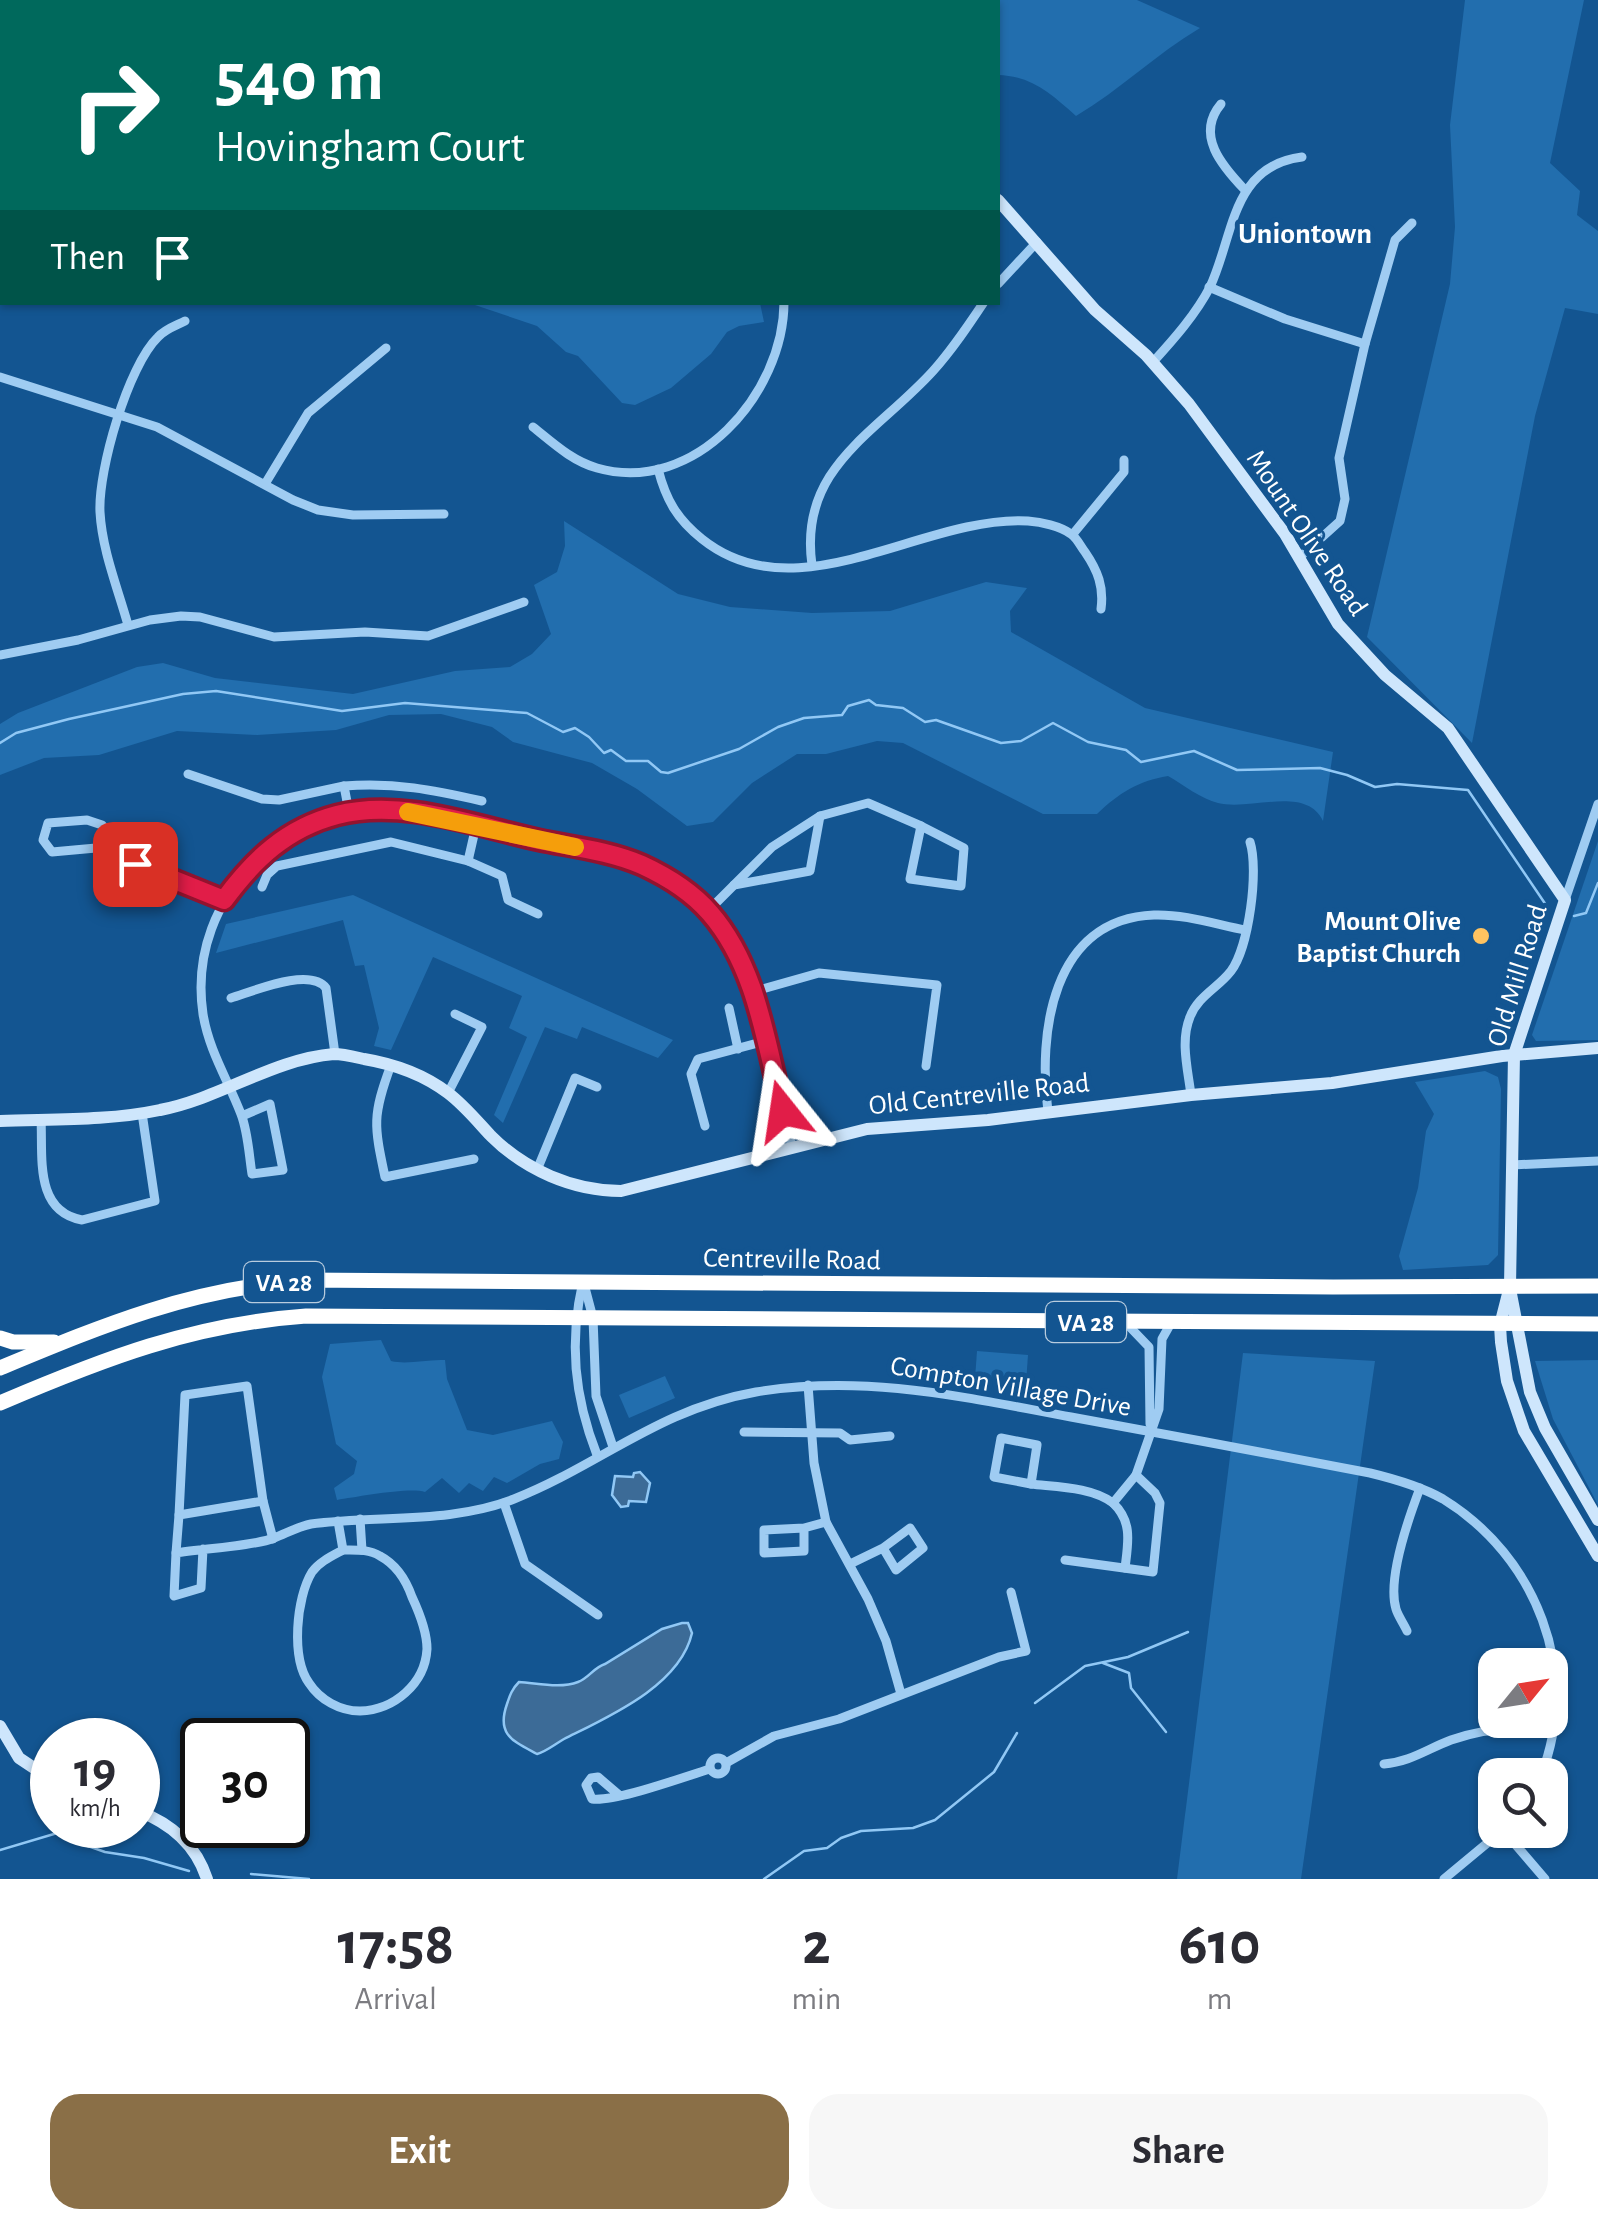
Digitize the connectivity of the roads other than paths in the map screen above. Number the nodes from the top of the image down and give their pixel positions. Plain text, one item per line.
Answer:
1 (1222, 104) dead end
2 (1302, 157) dead end
3 (1244, 190) junction
4 (1000, 202) edge
5 (1412, 223) dead end
6 (1036, 242) junction
7 (1000, 282) edge
8 (1210, 287) junction
9 (784, 305) edge
10 (982, 305) edge
11 (184, 321) dead end
12 (1365, 344) junction
13 (386, 348) dead end
14 (1153, 362) junction
15 (0, 377) edge
16 (120, 415) junction
17 (533, 427) dead end
18 (1124, 460) dead end
19 (658, 469) junction
20 (266, 484) junction
21 (444, 514) dead end
22 (1072, 534) junction
23 (1300, 557) junction
24 (812, 565) junction
25 (524, 602) dead end
26 (1100, 609) dead end
27 (128, 625) junction
28 (0, 656) edge
29 (188, 774) dead end
30 (344, 786) junction
31 (482, 801) dead end
32 (1598, 804) edge
33 (349, 812) junction
34 (820, 816) junction
35 (476, 826) junction
36 (920, 826) junction
37 (1250, 842) dead end
38 (118, 846) junction
39 (468, 861) junction
40 (734, 884) junction
41 (262, 888) dead end
42 (224, 900) junction
43 (1565, 900) junction
44 (708, 910) junction
45 (538, 914) dead end
46 (1245, 930) junction
47 (752, 992) junction
48 (231, 998) dead end
49 (729, 1008) dead end
50 (455, 1014) dead end
51 (765, 1041) junction
52 (1598, 1048) edge
53 (738, 1049) junction
54 (336, 1054) junction
55 (1514, 1055) junction
56 (391, 1065) junction
57 (926, 1066) dead end
58 (596, 1088) dead end
59 (228, 1089) junction
60 (448, 1093) junction
61 (1190, 1095) junction
62 (1048, 1112) junction
63 (142, 1113) junction
64 (242, 1116) junction
65 (41, 1119) junction
66 (0, 1121) edge
67 (705, 1126) dead end
68 (792, 1146) junction
69 (474, 1159) dead end
70 (1598, 1162) edge
71 (1512, 1165) junction
72 (537, 1170) junction
73 (583, 1280) junction
74 (1510, 1286) junction
75 (1598, 1286) edge
76 (575, 1318) junction
77 (593, 1318) junction
78 (1125, 1322) junction
79 (1171, 1323) junction
80 (1500, 1324) junction
81 (1519, 1324) junction
82 (1598, 1324) edge
83 (0, 1338) edge
84 (62, 1342) junction
85 (0, 1368) edge
86 (808, 1385) junction
87 (0, 1403) edge
88 (744, 1432) dead end
89 (1150, 1432) junction
90 (814, 1435) junction
91 (890, 1436) dead end
92 (614, 1446) junction
93 (597, 1455) junction
94 (1136, 1475) junction
95 (1031, 1484) junction
96 (1420, 1488) junction
97 (263, 1501) junction
98 (504, 1502) junction
99 (1113, 1504) junction
100 (179, 1514) junction
101 (360, 1520) junction
102 (1598, 1520) edge
103 (338, 1521) junction
104 (826, 1522) junction
105 (804, 1528) junction
106 (273, 1538) junction
107 (203, 1548) junction
108 (883, 1548) junction
109 (343, 1550) junction
110 (362, 1550) junction
111 (176, 1552) junction
112 (1598, 1556) edge
113 (1065, 1560) dead end
114 (850, 1564) junction
115 (1125, 1568) junction
116 (1011, 1592) dead end
117 (598, 1615) dead end
118 (1407, 1631) dead end
119 (1551, 1648) edge
120 (901, 1694) junction
121 (0, 1726) edge
122 (1478, 1732) edge
123 (1384, 1764) dead end
124 (30, 1765) edge
125 (619, 1795) dead end
126 (160, 1821) edge
127 (1481, 1848) edge
128 (1518, 1848) edge
129 (206, 1879) edge
130 (1444, 1879) edge
131 (1545, 1879) edge

1 - 3 street
2 - 3 street
3 - 8 street
4 - 6 street, Mount Olive Road
5 - 12 street
6 - 7 street
6 - 14 street, Mount Olive Road
8 - 12 street
8 - 14 street
9 - 19 street
10 - 24 street
11 - 16 street
12 - 23 street
13 - 20 street
14 - 23 street, Mount Olive Road
15 - 16 street
16 - 20 street
16 - 27 street
17 - 19 street
18 - 22 street
19 - 24 street
20 - 21 street
22 - 24 street
22 - 26 street
23 - 43 street, Mount Olive Road
25 - 27 street
27 - 28 street
29 - 30 street
30 - 31 street
30 - 33 street
32 - 43 street, Old Mill Road
33 - 35 street
33 - 42 street
34 - 36 street
34 - 40 street
34 - 40 street
35 - 39 street
35 - 44 street
36 - 36 street
37 - 46 street
38 - 38 street
38 - 42 street
39 - 41 street
39 - 45 street
40 - 44 street
42 - 59 street
43 - 55 street, Old Mill Road
44 - 47 street
46 - 61 street
46 - 62 street
47 - 51 street
47 - 57 street
48 - 54 street
49 - 53 street
50 - 60 street
51 - 53 street
51 - 68 street
52 - 55 street, Old Centreville Road
53 - 67 street
54 - 56 street, Old Centreville Road
54 - 59 street, Old Centreville Road
55 - 61 street, Old Centreville Road
55 - 71 street, Old Mill Road
56 - 60 street, Old Centreville Road
56 - 69 street
58 - 72 street
59 - 63 street, Old Centreville Road
59 - 64 street
60 - 72 street, Old Centreville Road
61 - 62 street, Old Centreville Road
62 - 68 street, Old Centreville Road
63 - 65 street, Old Centreville Road
63 - 65 street
64 - 64 street
65 - 66 street, Old Centreville Road
68 - 72 street, Old Centreville Road
70 - 71 street
71 - 74 street, Old Mill Road
73 - 74 highway, Centreville Road / VA 28
73 - 76 street
73 - 77 street
73 - 84 highway, Centreville Road / VA 28
74 - 75 highway, Centreville Road / VA 28
74 - 80 street
74 - 81 street
76 - 77 highway, VA 28
76 - 87 highway, VA 28
76 - 93 street
77 - 78 highway, VA 28
77 - 92 street
78 - 79 highway, VA 28
78 - 89 street
79 - 80 highway, VA 28
79 - 89 street
80 - 81 highway, VA 28
80 - 112 street
81 - 82 highway, VA 28
81 - 102 street
83 - 84 highway
84 - 85 highway, Centreville Road / VA 28
86 - 89 street, Compton Village Drive
86 - 90 street
86 - 92 street, Compton Village Drive
88 - 90 street
89 - 94 street
89 - 96 street, Compton Village Drive
90 - 91 street
90 - 104 street
92 - 93 street, Compton Village Drive
93 - 98 street, Compton Village Drive
94 - 99 street
94 - 115 street
95 - 95 street
95 - 99 street
96 - 118 street
96 - 119 street, Compton Village Drive
97 - 100 street
97 - 100 street
97 - 106 street
98 - 101 street, Compton Village Drive
98 - 117 street
99 - 115 street
100 - 111 street
101 - 103 street, Compton Village Drive
101 - 110 street
103 - 106 street, Compton Village Drive
103 - 109 street
104 - 105 street
104 - 114 street
105 - 105 street
106 - 107 street, Compton Village Drive
107 - 111 street, Compton Village Drive
107 - 111 street
108 - 108 street
108 - 114 street
109 - 110 street
109 - 110 street
113 - 115 street
114 - 120 street
116 - 120 street
120 - 125 street
121 - 124 street
122 - 123 street
126 - 129 street
127 - 130 street
128 - 131 street

